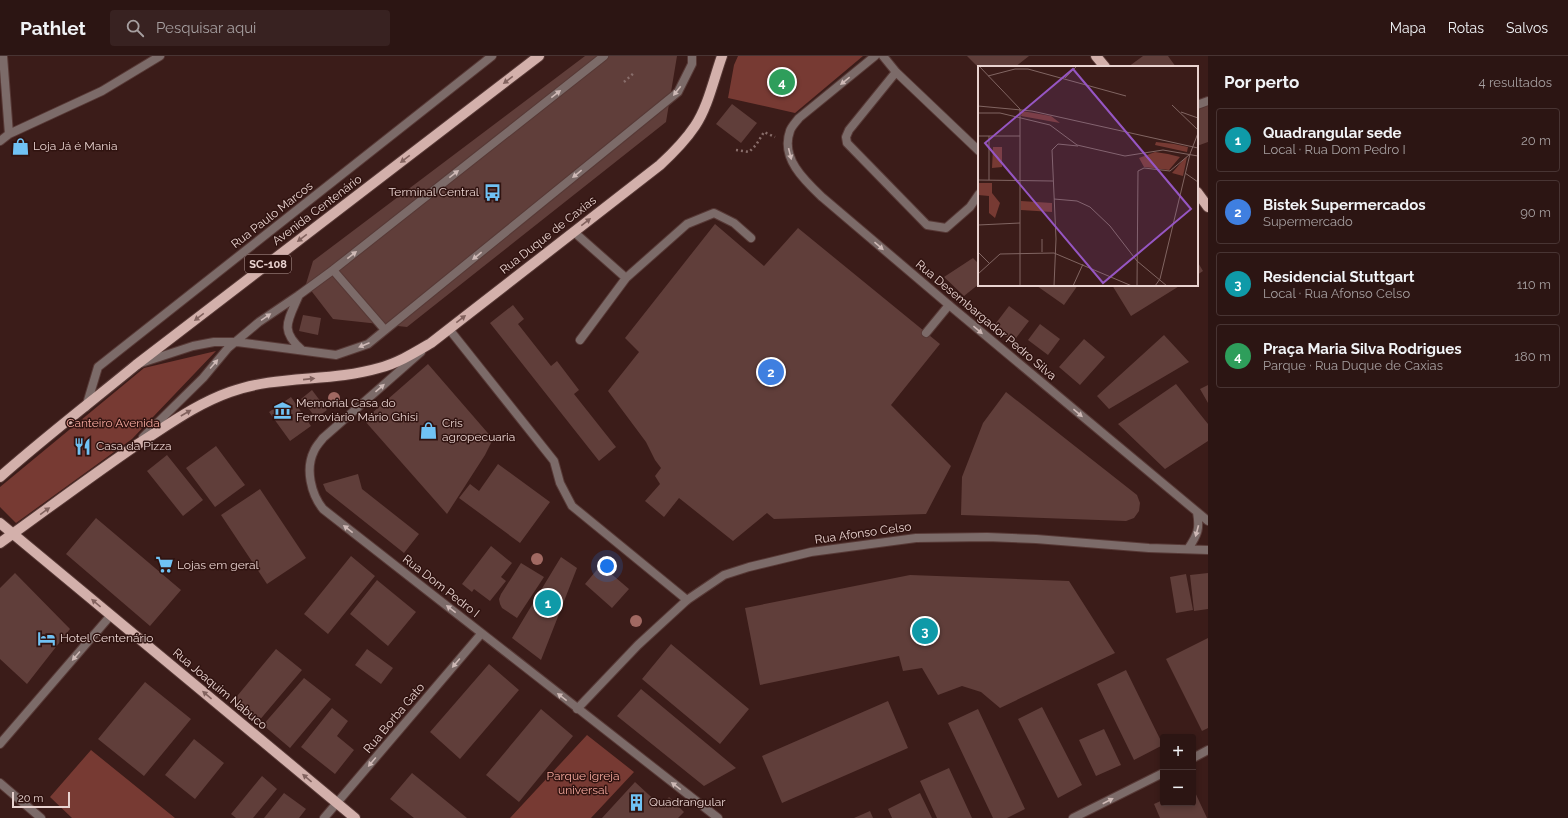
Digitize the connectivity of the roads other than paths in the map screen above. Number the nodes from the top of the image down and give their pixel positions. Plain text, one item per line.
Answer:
1 (3, 56) edge
2 (160, 56) edge
3 (492, 56) edge
4 (539, 56) edge
5 (604, 56) edge
6 (692, 56) edge
7 (722, 56) edge
8 (875, 56) edge
9 (882, 56) edge
10 (1096, 56) edge
11 (1103, 66) edge
12 (896, 72) junction
13 (1208, 101) edge
14 (1198, 105) edge
15 (9, 134) junction
16 (0, 141) edge
17 (978, 150) edge
18 (1198, 193) edge
19 (978, 195) edge
20 (1208, 207) edge
21 (574, 232) junction
22 (751, 238) dead end
23 (333, 270) junction
24 (626, 278) junction
25 (299, 295) junction
26 (949, 306) junction
27 (449, 329) junction
28 (385, 330) junction
29 (926, 333) dead end
30 (580, 340) dead end
31 (237, 342) junction
32 (431, 343) junction
33 (303, 351) junction
34 (136, 365) junction
35 (86, 407) junction
36 (128, 451) junction
37 (0, 476) edge
38 (1197, 512) junction
39 (1208, 521) edge
40 (0, 522) edge
41 (13, 534) junction
42 (0, 543) edge
43 (1188, 549) junction
44 (1208, 550) edge
45 (687, 600) junction
46 (111, 616) junction
47 (481, 634) junction
48 (577, 709) junction
49 (0, 744) edge
50 (1208, 750) edge
51 (1196, 756) edge
52 (1160, 774) edge
53 (0, 783) edge
54 (337, 803) junction
55 (41, 818) edge
56 (324, 818) edge
57 (355, 818) edge
58 (718, 818) edge
59 (1073, 818) edge

1 - 15 street
2 - 15 street
3 - 35 street, Rua Paulo Marcos
4 -> 34 main road, Avenida Centenário / SC-108
23 -> 5 street
6 -> 28 street
21 -> 7 main road, Rua Duque de Caxias
8 -> 26 street, Rua Desembargador Pedro Silva
9 - 12 street
10 - 11 main road
12 - 17 street
12 - 19 street
13 - 14 street
15 - 16 street
18 - 20 main road
21 - 24 street
27 -> 21 main road, Rua Duque de Caxias
22 - 24 street
23 - 25 street
23 - 28 street
24 - 30 street
31 -> 25 street
25 - 33 street
26 - 29 street
26 -> 38 street, Rua Desembargador Pedro Silva
27 - 32 main road, Rua Duque de Caxias
27 - 45 street
28 -> 33 street
31 - 33 street
31 - 34 street
36 -> 31 street
36 -> 32 main road
47 -> 32 street, Rua Dom Pedro I
34 - 35 main road, Avenida Centenário / SC-108
35 - 37 main road, Avenida Centenário / SC-108
41 -> 36 main road
38 - 39 street, Rua Desembargador Pedro Silva
38 -> 43 street
40 - 41 main road, Rua Joaquim Nabuco
41 - 42 main road
46 -> 41 main road, Rua Joaquim Nabuco
43 - 44 street, Rua Afonso Celso
43 - 45 street, Rua Afonso Celso
45 - 48 street, Rua Afonso Celso
46 -> 49 street
54 -> 46 main road, Rua Joaquim Nabuco
48 -> 47 street, Rua Dom Pedro I
47 -> 54 street, Rua Borba Gato
58 -> 48 street, Rua Dom Pedro I
50 - 51 street
59 -> 52 street
53 - 55 street
54 - 56 street, Rua Borba Gato
54 - 57 main road, Rua Joaquim Nabuco

